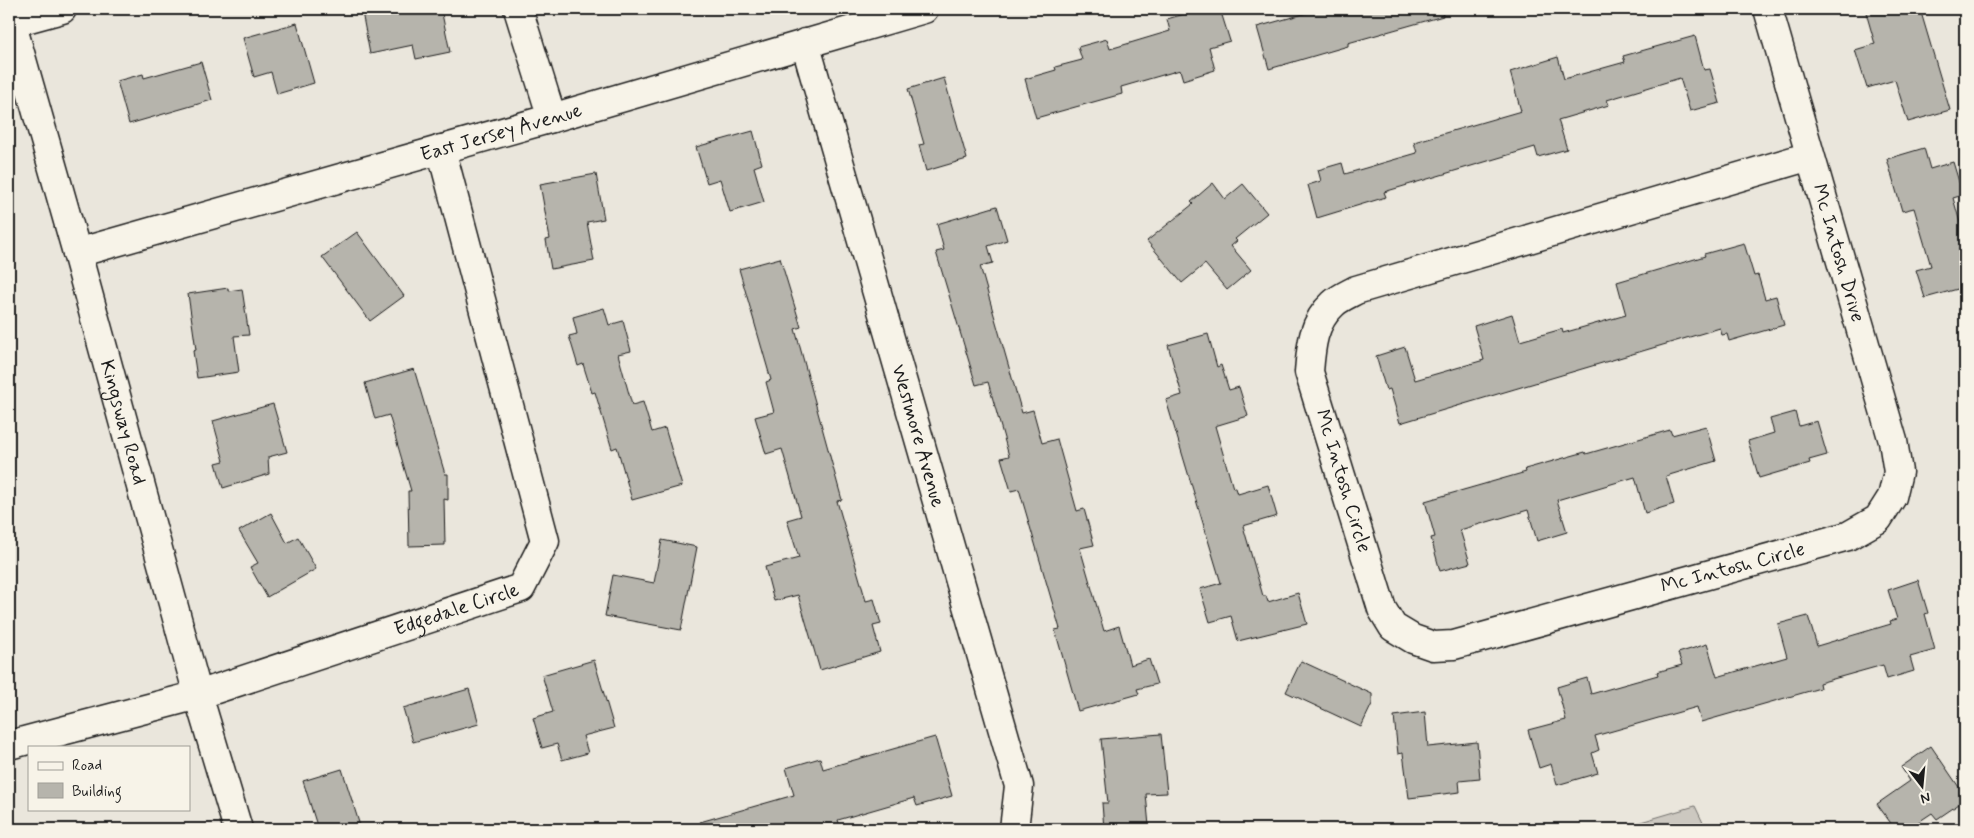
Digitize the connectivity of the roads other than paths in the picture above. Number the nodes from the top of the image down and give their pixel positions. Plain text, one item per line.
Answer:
1 (62, 9) edge
2 (518, 9) edge
3 (924, 9) edge
4 (1768, 9) edge
5 (10, 19) edge
6 (805, 43) junction
7 (552, 118) junction
8 (441, 149) junction
9 (1810, 156) junction
10 (77, 253) junction
11 (1892, 497) joint
12 (198, 694) junction
13 (9, 745) edge
14 (238, 829) edge
15 (1014, 829) edge

1 - 5 street
2 - 7 street
3 - 6 street, East Jersey Avenue
4 - 9 street, Mc Intosh Drive
5 - 10 street, Kingsway Road
6 - 7 street, East Jersey Avenue
6 - 15 street, Westmore Avenue
7 - 8 street, East Jersey Avenue
8 - 10 street, East Jersey Avenue
8 - 12 street, Edgedale Circle
9 - 11 street, Mc Intosh Drive
9 - 11 street, Mc Intosh Circle
10 - 12 street, Kingsway Road
12 - 13 street, Edgedale Circle
12 - 14 street, Kingsway Road

